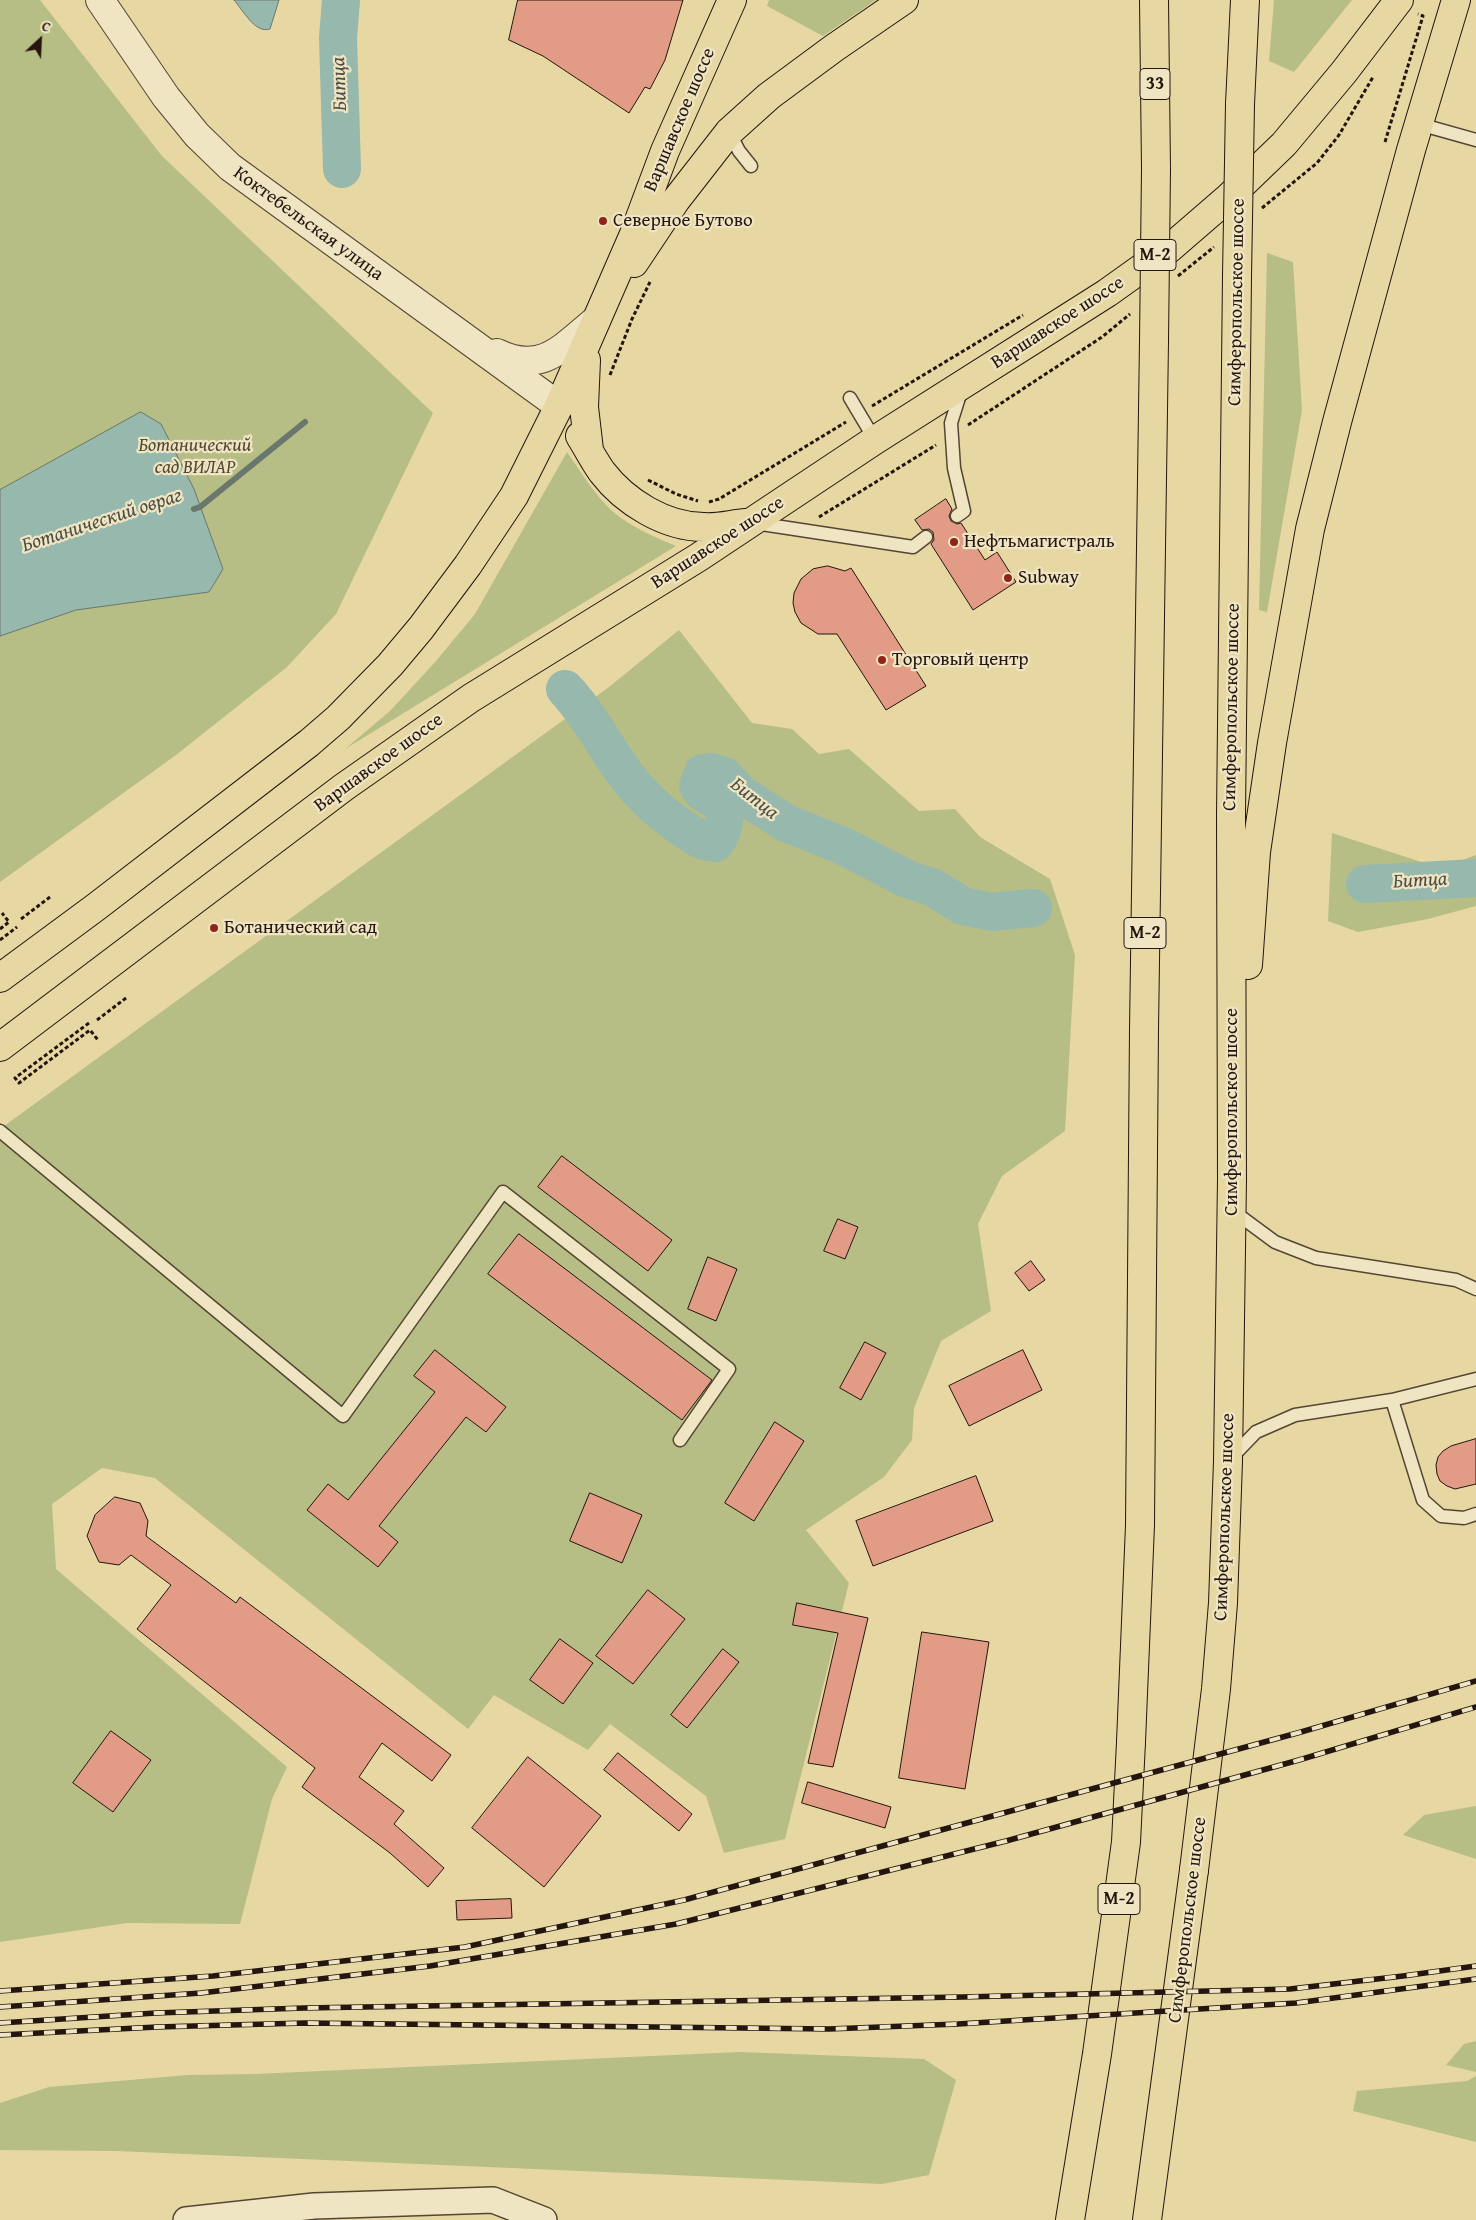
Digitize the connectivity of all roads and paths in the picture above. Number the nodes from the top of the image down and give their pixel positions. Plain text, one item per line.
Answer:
1 (100, 0) edge
2 (724, 0) edge
3 (732, 0) edge
4 (904, 0) edge
5 (1154, 0) edge
6 (1168, 0) edge
7 (1245, 0) edge
8 (1399, 0) edge
9 (1456, 0) edge
10 (709, 48) junction
11 (1419, 124) junction
12 (729, 132) junction
13 (1476, 140) edge
14 (751, 166) dead end
15 (1156, 169) junction
16 (653, 274) dead end
17 (1030, 311) dead end
18 (596, 320) junction
19 (471, 341) junction
20 (610, 377) dead end
21 (964, 383) junction
22 (850, 398) dead end
23 (559, 406) junction
24 (869, 408) dead end
25 (852, 418) dead end
26 (876, 440) junction
27 (589, 450) junction
28 (643, 478) dead end
29 (957, 516) dead end
30 (750, 522) junction
31 (926, 538) dead end
32 (50, 897) dead end
33 (2, 913) dead end
34 (21, 919) dead end
35 (17, 927) dead end
36 (0, 929) edge
37 (0, 940) edge
38 (0, 978) edge
39 (126, 998) dead end
40 (97, 1020) dead end
41 (89, 1022) dead end
42 (98, 1040) dead end
43 (0, 1046) edge
44 (0, 1132) edge
45 (1232, 1179) junction
46 (1232, 1210) junction
47 (1476, 1289) edge
48 (1476, 1379) edge
49 (1392, 1400) junction
50 (680, 1440) dead end
51 (1228, 1460) junction
52 (1476, 1514) edge
53 (186, 2220) edge
54 (544, 2220) edge
55 (1070, 2220) edge
56 (1147, 2220) edge

1 - 19 street, Коктебельская улица
2 - 10 main road
3 - 10 main road, Варшавское шоссе
4 - 12 main road
5 - 15 main road, 33
6 - 15 main road, М-2
7 - 45 main road, Симферопольское шоссе, bridge
8 - 21 main road, Варшавское шоссе
9 - 11 main road
10 - 18 main road, Варшавское шоссе
11 - 13 lane
11 - 45 main road
12 - 14 lane
12 - 18 main road
15 - 55 main road, М-2, bridge
16 - 20 path
17 - 24 path
18 - 19 street
18 - 23 main road, Варшавское шоссе
18 - 27 main road
19 - 23 street, Коктебельская улица
21 - 26 main road, Варшавское шоссе
21 - 29 lane
22 - 26 lane
23 - 27 main road
23 - 38 main road, Варшавское шоссе
25 - 28 path
26 - 30 main road, Варшавское шоссе
27 - 30 main road
30 - 31 lane
30 - 43 main road, Варшавское шоссе
32 - 34 path
33 - 36 path
35 - 37 path
39 - 40 path
41 - 42 path
44 - 50 lane
45 - 46 main road, Симферопольское шоссе
46 - 47 lane
46 - 51 main road, Симферопольское шоссе
48 - 49 lane
49 - 51 lane
49 - 52 lane
51 - 56 main road, Симферопольское шоссе
53 - 54 street

